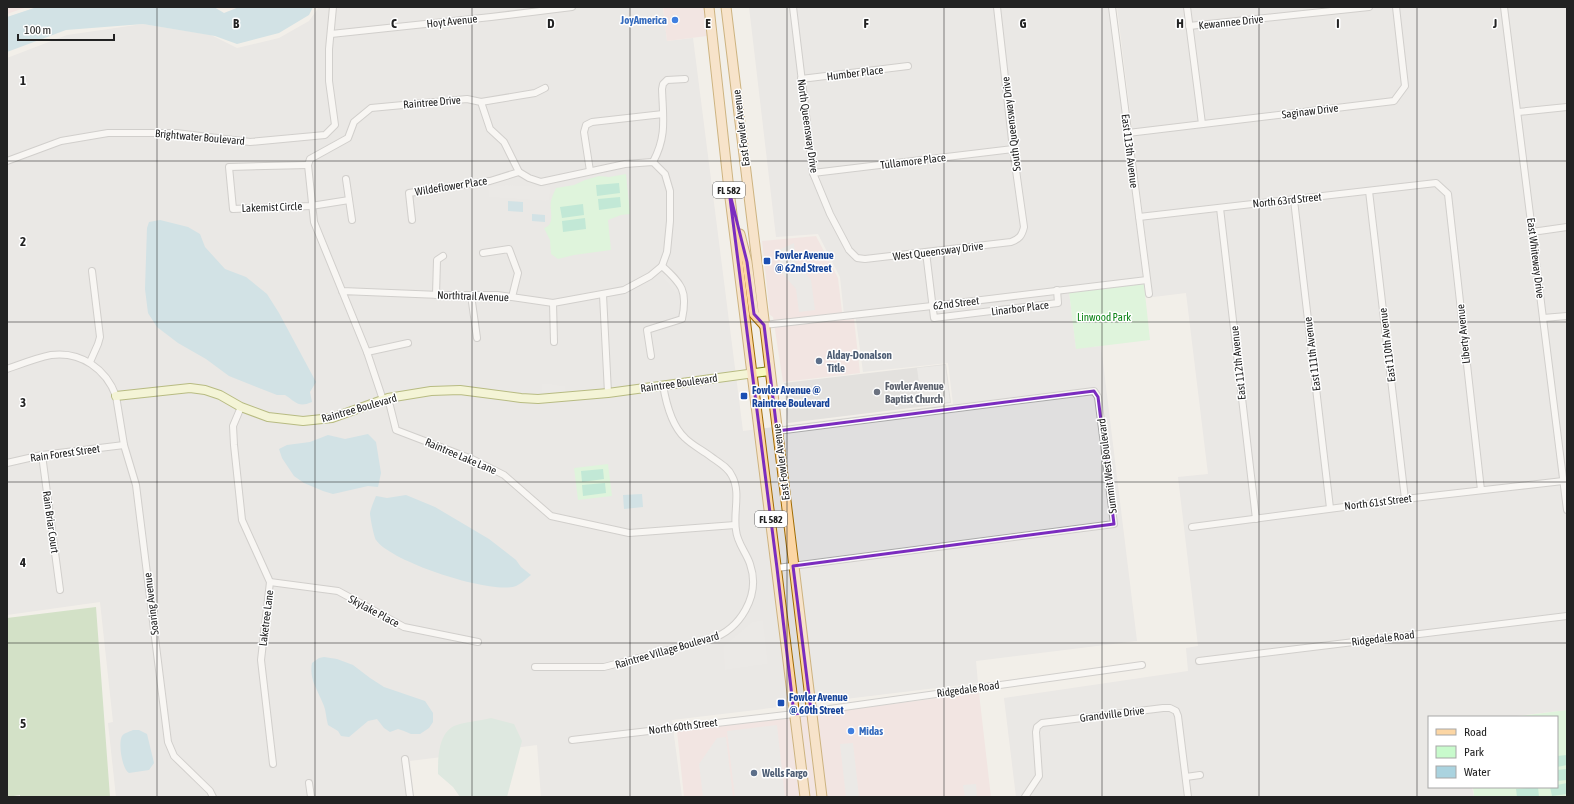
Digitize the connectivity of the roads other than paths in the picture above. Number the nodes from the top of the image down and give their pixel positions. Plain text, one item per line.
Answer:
1 (333, 7) edge
2 (572, 7) edge
3 (709, 7) edge
4 (726, 7) edge
5 (793, 7) edge
6 (997, 7) edge
7 (1112, 7) edge
8 (1187, 7) edge
9 (1369, 7) edge
10 (1396, 7) edge
11 (1504, 7) edge
12 (1189, 26) junction
13 (331, 34) junction
14 (908, 66) dead end
15 (685, 79) dead end
16 (801, 79) junction
17 (545, 88) dead end
18 (481, 102) junction
19 (1567, 107) edge
20 (1518, 112) junction
21 (663, 114) junction
22 (1202, 124) junction
23 (1128, 133) junction
24 (1013, 149) junction
25 (7, 161) edge
26 (653, 162) junction
27 (308, 165) junction
28 (590, 171) junction
29 (519, 172) junction
30 (813, 173) junction
31 (346, 179) dead end
32 (1436, 183) joint
33 (729, 190) junction
34 (1369, 191) junction
35 (349, 200) junction
36 (1294, 200) junction
37 (312, 206) junction
38 (1220, 208) junction
39 (1139, 217) junction
40 (352, 220) dead end
41 (412, 220) dead end
42 (1567, 227) edge
43 (1532, 232) junction
44 (1018, 239) joint
45 (926, 252) junction
46 (483, 253) dead end
47 (443, 256) dead end
48 (857, 258) joint
49 (662, 266) junction
50 (92, 271) dead end
51 (1147, 280) junction
52 (1057, 290) junction
53 (342, 291) junction
54 (1149, 294) dead end
55 (436, 295) junction
56 (471, 295) junction
57 (603, 295) junction
58 (512, 297) junction
59 (553, 303) junction
60 (932, 306) junction
61 (1567, 316) edge
62 (1543, 318) junction
63 (764, 325) junction
64 (476, 338) dead end
65 (554, 342) dead end
66 (408, 343) dead end
67 (367, 352) junction
68 (651, 356) dead end
69 (90, 362) junction
70 (7, 369) edge
71 (770, 371) junction
72 (753, 373) junction
73 (663, 385) junction
74 (608, 393) junction
75 (116, 396) junction
76 (385, 399) junction
77 (241, 406) junction
78 (777, 431) junction
79 (124, 445) junction
80 (42, 455) junction
81 (7, 463) edge
82 (1563, 481) junction
83 (1481, 490) junction
84 (1405, 499) junction
85 (1330, 508) junction
86 (1567, 510) edge
87 (1256, 519) junction
88 (735, 525) junction
89 (1192, 527) dead end
90 (793, 566) junction
91 (777, 568) junction
92 (270, 582) junction
93 (60, 590) dead end
94 (1567, 616) edge
95 (478, 642) dead end
96 (1199, 661) dead end
97 (1142, 665) dead end
98 (535, 667) dead end
99 (811, 711) junction
100 (794, 714) junction
101 (572, 740) dead end
102 (406, 759) dead end
103 (273, 764) dead end
104 (1200, 775) dead end
105 (1186, 777) junction
106 (309, 783) dead end
107 (213, 797) edge
108 (311, 797) edge
109 (410, 797) edge
110 (805, 797) edge
111 (822, 797) edge
112 (1025, 797) edge
113 (1188, 797) edge

1 - 13 street
2 - 13 street, Hoyt Avenue
3 - 33 main road, East Fowler Avenue / FL 582
4 - 63 main road, East Fowler Avenue / FL 582
5 - 16 street, North Queensway Drive
6 - 24 street, South Queensway Drive
7 - 23 street, East 113th Avenue
8 - 12 street
9 - 12 street, Kewannee Drive
10 - 22 street, Saginaw Drive
11 - 20 street, East Whiteway Drive
12 - 22 street
13 - 25 street, Brightwater Boulevard
14 - 16 street, Humber Place
15 - 21 street
16 - 30 street, North Queensway Drive
17 - 18 street, Raintree Drive
18 - 27 street, Raintree Drive
18 - 29 street
19 - 20 street
20 - 43 street, East Whiteway Drive
21 - 26 street
21 - 28 street
22 - 23 street, Saginaw Drive
23 - 39 street, East 113th Avenue
24 - 30 street, Tullamore Place
24 - 44 street, South Queensway Drive
26 - 28 street
26 - 49 street
27 - 37 street
27 - 37 street, Lakemist Circle
28 - 29 street
29 - 41 street, Wildeflower Place
30 - 48 street, North Queensway Drive
31 - 35 street
32 - 34 street, North 63rd Street
32 - 83 street, Liberty Avenue
33 - 63 main road
33 - 72 main road, East Fowler Avenue / FL 582
34 - 36 street, North 63rd Street
34 - 84 street, East 110th Avenue
35 - 37 street
35 - 40 street
36 - 38 street, North 63rd Street
36 - 85 street, East 111th Avenue
37 - 53 street
38 - 39 street, North 63rd Street
38 - 87 street, East 112th Avenue
39 - 51 street, East 113th Avenue
42 - 43 street
43 - 62 street, East Whiteway Drive
44 - 45 street, West Queensway Drive
45 - 48 street, West Queensway Drive
45 - 60 street
46 - 58 street
47 - 55 street
49 - 57 street
49 - 68 street
50 - 69 street
51 - 52 street, 62nd Street
51 - 54 street, East 113th Avenue
52 - 60 street, 62nd Street
52 - 60 street, Linarbor Place
53 - 55 street, Northtrail Avenue
53 - 67 street
55 - 56 street, Northtrail Avenue
56 - 58 street, Northtrail Avenue
56 - 64 street
57 - 59 street, Northtrail Avenue
57 - 74 street
58 - 59 street, Northtrail Avenue
59 - 65 street
60 - 63 street, 62nd Street
61 - 62 street
62 - 82 street, East Whiteway Drive
63 - 71 main road, East Fowler Avenue / FL 582
66 - 67 street
67 - 76 street
69 - 70 street
69 - 75 street
71 - 72 street, Raintree Boulevard
71 - 78 main road, East Fowler Avenue / FL 582
72 - 73 street, Raintree Boulevard
72 - 91 main road, East Fowler Avenue / FL 582
73 - 74 street, Raintree Boulevard
73 - 88 street, Raintree Village Boulevard
74 - 76 street, Raintree Boulevard
75 - 77 street, Raintree Boulevard
75 - 79 street, Soaring Avenue
76 - 77 street, Raintree Boulevard
76 - 88 street, Raintree Lake Lane
77 - 92 street, Laketree Lane
78 - 90 main road, East Fowler Avenue / FL 582
78 - 90 street, Summit West Boulevard
79 - 80 street, Rain Forest Street
79 - 107 street, Soaring Avenue
80 - 81 street, Rain Forest Street
80 - 93 street, Rain Briar Court
82 - 83 street, North 61st Street
82 - 86 street, East Whiteway Drive
83 - 84 street, North 61st Street
84 - 85 street, North 61st Street
85 - 87 street, North 61st Street
87 - 89 street, North 61st Street
88 - 98 street, Raintree Village Boulevard
90 - 91 street, Summit West Boulevard
90 - 99 main road, East Fowler Avenue / FL 582
91 - 100 main road, East Fowler Avenue / FL 582
92 - 95 street, Skylake Place
92 - 103 street, Laketree Lane
94 - 96 street, Ridgedale Road
97 - 99 street, Ridgedale Road
99 - 100 street, Ridgedale Road
99 - 111 main road, East Fowler Avenue / FL 582
100 - 101 street, North 60th Street
100 - 110 main road, East Fowler Avenue / FL 582
102 - 109 street
104 - 105 street
105 - 112 street, Grandville Drive
105 - 113 street, Grandville Drive
106 - 108 street

